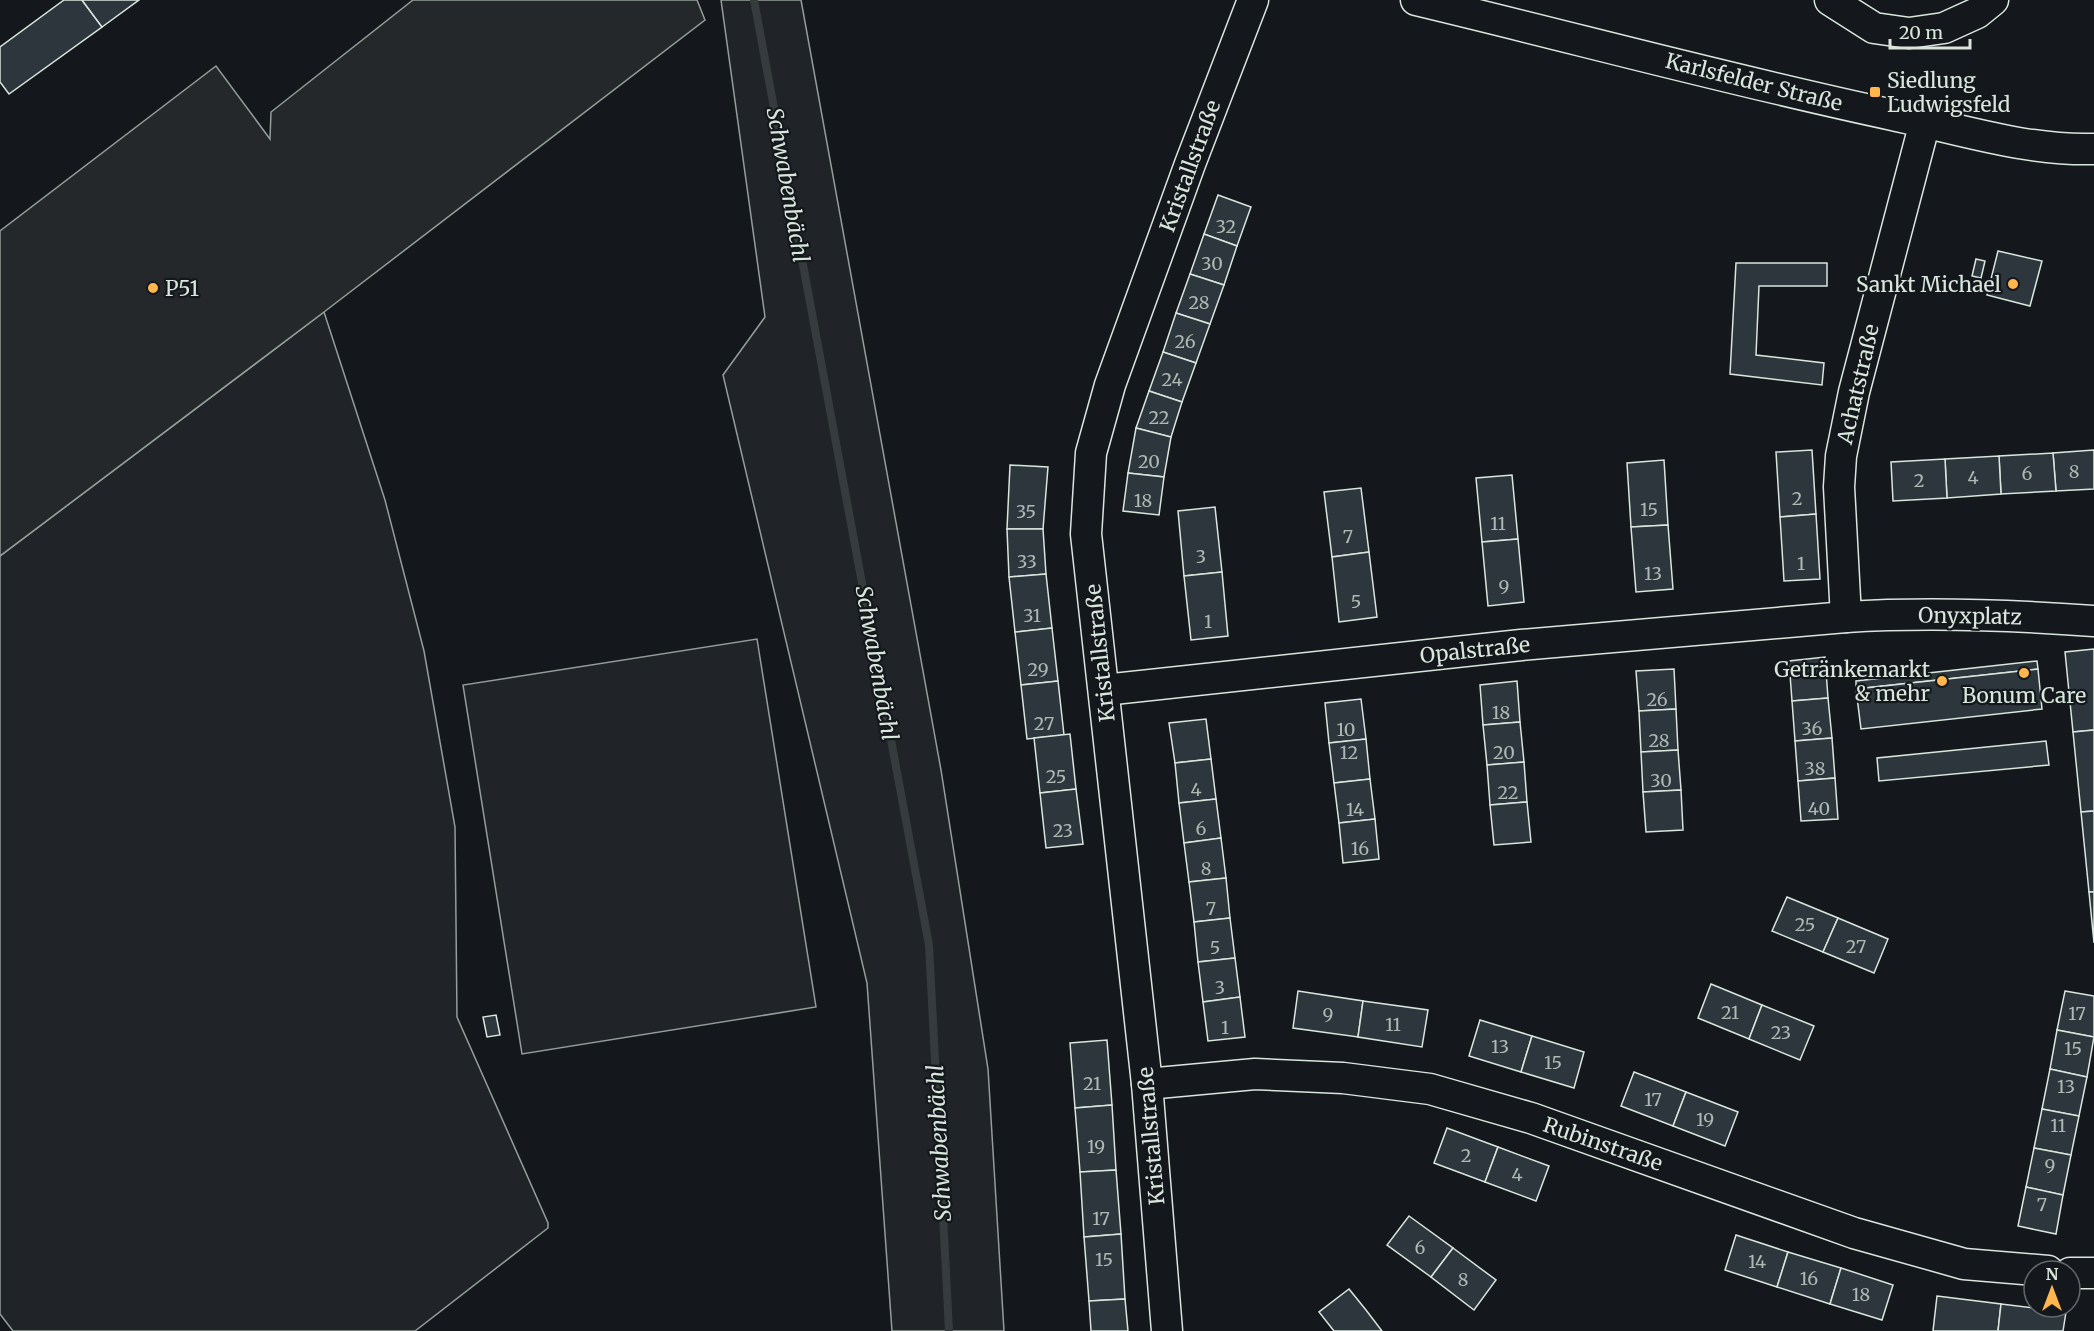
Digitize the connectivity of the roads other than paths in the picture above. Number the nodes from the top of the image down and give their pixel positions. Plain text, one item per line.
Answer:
1 (1253, 0) edge
2 (1416, 0) edge
3 (1830, 0) edge
4 (1993, 0) edge
5 (1925, 122) junction
6 (2094, 149) edge
7 (1846, 617) junction
8 (2094, 621) edge
9 (1104, 690) junction
10 (1147, 1084) junction
11 (2022, 1269) edge
12 (1167, 1331) edge

1 - 9 street, Kristallstraße
2 - 5 street, Karlsfelder Straße
3 - 4 street
5 - 6 street, Karlsfelder Straße
5 - 7 street, Achatstraße
7 - 8 street, Onyxplatz
7 - 9 street, Opalstraße
9 - 10 street, Kristallstraße
10 - 11 street, Rubinstraße
10 - 12 street, Kristallstraße

